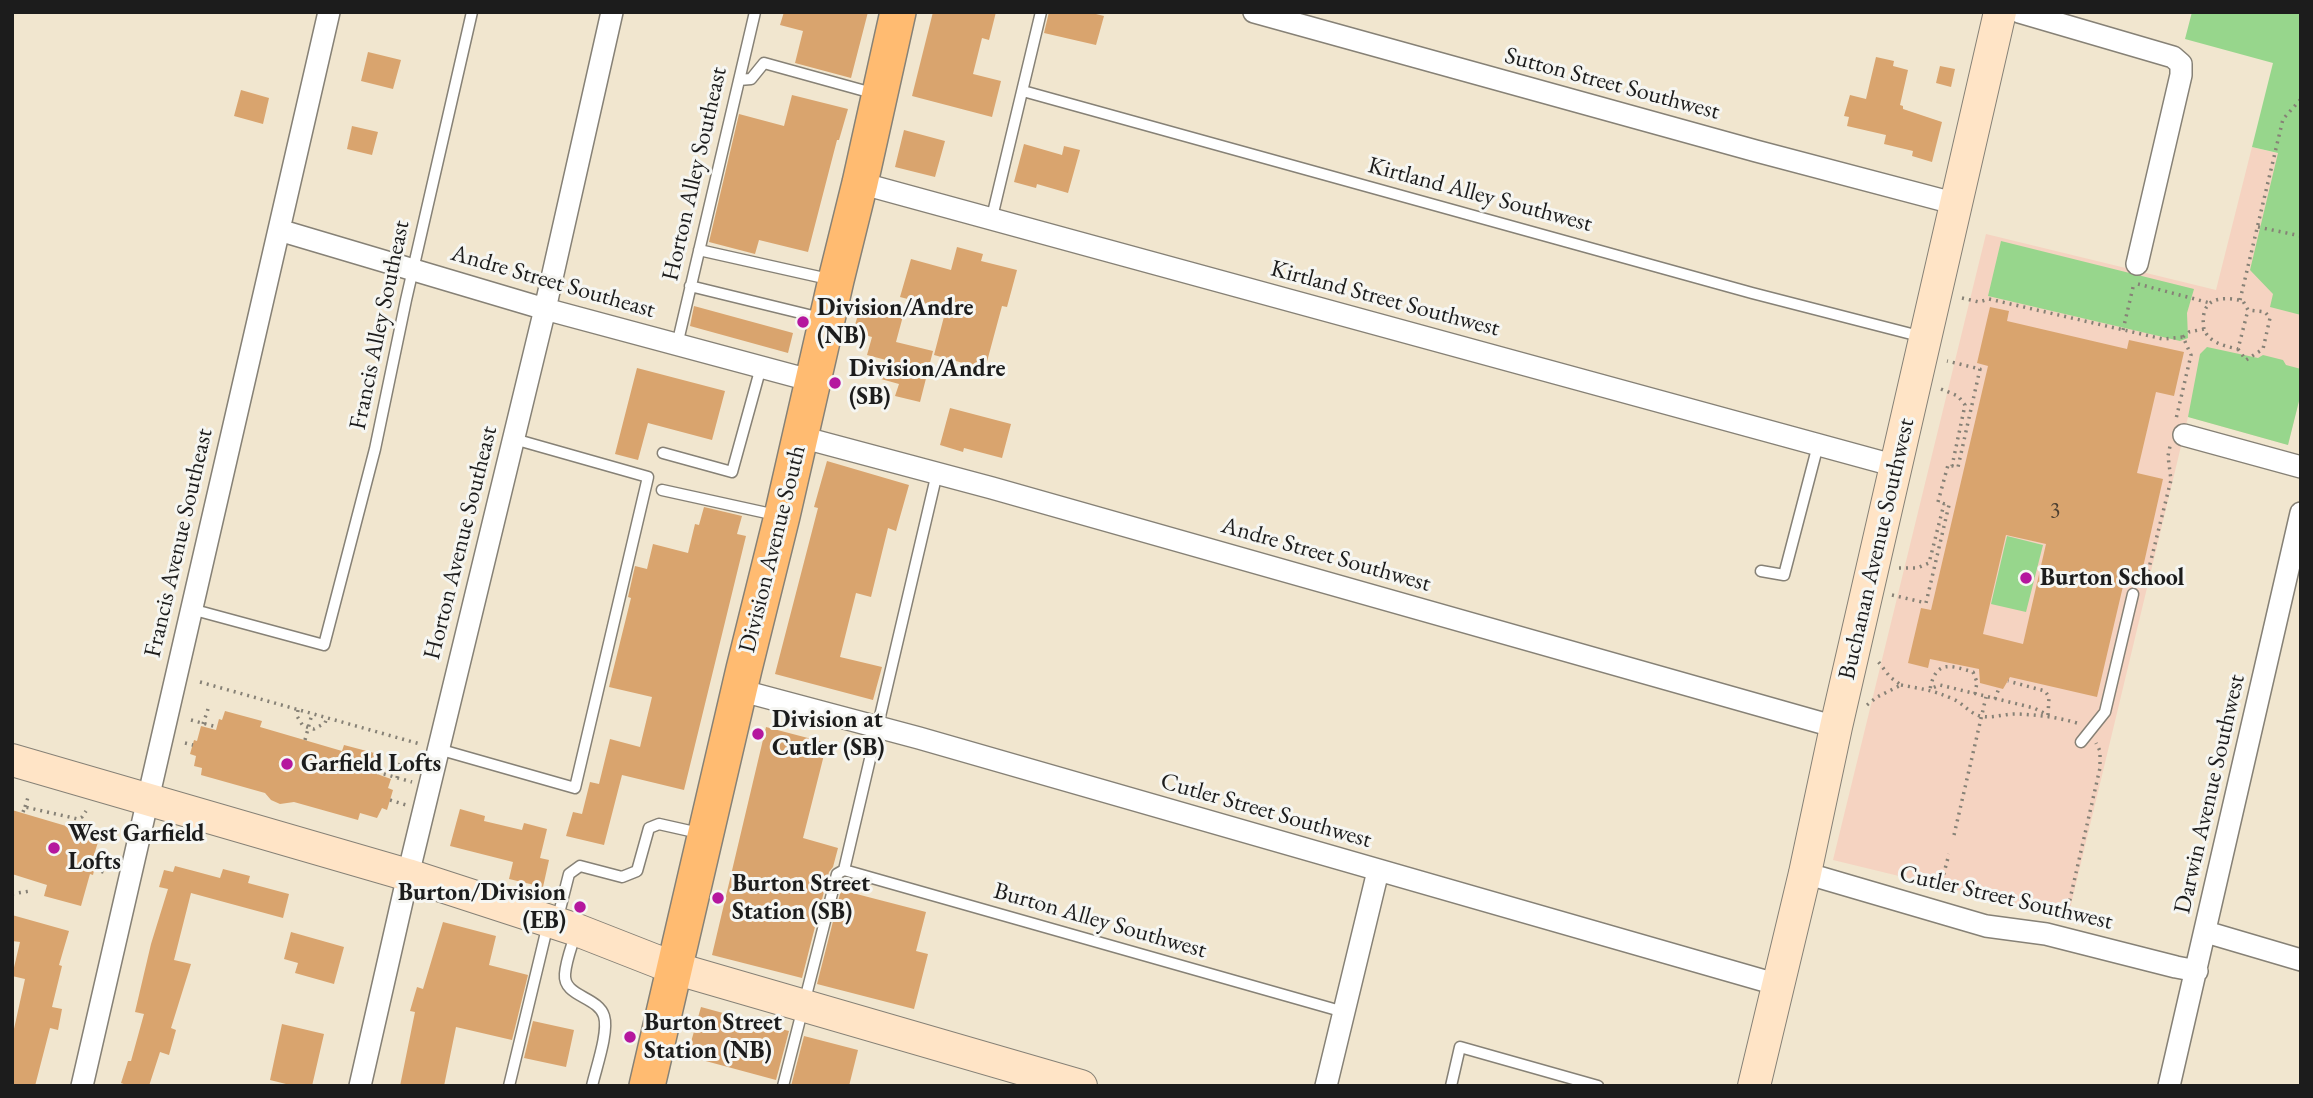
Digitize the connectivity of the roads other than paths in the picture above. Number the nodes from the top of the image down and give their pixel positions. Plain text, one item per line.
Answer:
1 (329, 12) edge
2 (472, 12) edge
3 (612, 12) edge
4 (755, 12) edge
5 (898, 12) edge
6 (1041, 12) edge
7 (1254, 12) edge
8 (2000, 12) edge
9 (2019, 12) edge
10 (739, 80) junction
11 (1023, 91) junction
12 (879, 95) junction
13 (860, 183) junction
14 (1957, 204) junction
15 (992, 217) junction
16 (279, 230) junction
17 (699, 250) junction
18 (413, 270) junction
19 (2136, 274) road end
20 (836, 281) junction
21 (691, 286) junction
22 (545, 309) junction
23 (827, 319) junction
24 (1926, 337) junction
25 (677, 345) junction
26 (761, 367) junction
27 (813, 381) junction
28 (2176, 435) road end
29 (801, 437) junction
30 (514, 439) junction
31 (1818, 445) junction
32 (663, 453) dead end
33 (1896, 466) junction
34 (2301, 467) edge
35 (937, 473) junction
36 (662, 490) dead end
37 (2301, 513) edge
38 (782, 516) junction
39 (1761, 571) dead end
40 (2133, 594) road end
41 (191, 608) junction
42 (739, 690) junction
43 (878, 727) junction
44 (1836, 727) junction
45 (2081, 742) dead end
46 (429, 747) junction
47 (12, 760) edge
48 (146, 800) junction
49 (706, 835) junction
50 (844, 870) junction
51 (1378, 871) junction
52 (1805, 873) junction
53 (408, 875) junction
54 (561, 925) junction
55 (2206, 932) junction
56 (2301, 960) edge
57 (674, 968) junction
58 (2197, 971) junction
59 (1779, 985) junction
60 (803, 1005) junction
61 (1344, 1012) junction
62 (82, 1086) edge
63 (360, 1086) edge
64 (509, 1086) edge
65 (592, 1086) edge
66 (647, 1086) edge
67 (783, 1086) edge
68 (1081, 1086) edge
69 (1326, 1086) edge
70 (1451, 1086) edge
71 (1598, 1086) edge
72 (1754, 1086) edge
73 (2169, 1086) edge

1 - 16 street, Francis Avenue Southeast
2 - 18 lane, Francis Alley Southeast
3 - 22 street, Horton Avenue Southeast
4 - 10 lane, Horton Alley Southeast
5 - 12 main road, Division Avenue South
6 - 11 lane
7 - 14 street, Sutton Street Southwest
8 - 14 street, Buchanan Avenue Southwest
9 - 19 street
10 - 12 lane
10 - 17 lane, Horton Alley Southeast
11 - 15 lane
11 - 24 lane, Kirtland Alley Southwest
12 - 13 main road, Division Avenue South
13 - 15 street, Kirtland Street Southwest
13 - 20 main road, Division Avenue South
14 - 24 street, Buchanan Avenue Southwest
15 - 31 street, Kirtland Street Southwest
16 - 18 street, Andre Street Southeast
16 - 41 street, Francis Avenue Southeast
17 - 20 lane
17 - 21 lane, Horton Alley Southeast
18 - 22 street, Andre Street Southeast
18 - 41 lane, Francis Alley Southeast
20 - 23 main road, Division Avenue South
21 - 23 lane
21 - 25 lane, Horton Alley Southeast
22 - 25 street, Andre Street Southeast
22 - 30 street, Horton Avenue Southeast
23 - 27 main road, Division Avenue South
24 - 33 street, Buchanan Avenue Southwest
25 - 26 street, Andre Street Southeast
26 - 27 street, Andre Street Southeast
26 - 32 lane
27 - 29 main road, Division Avenue South
28 - 34 street
29 - 35 street, Andre Street Southwest
29 - 38 main road, Division Avenue South
30 - 46 street, Horton Avenue Southeast
30 - 46 lane
31 - 33 street, Kirtland Street Southwest
31 - 39 lane
33 - 44 street, Buchanan Avenue Southwest
35 - 43 lane
35 - 44 street, Andre Street Southwest
36 - 38 lane
37 - 55 street, Darwin Avenue Southwest
38 - 42 main road, Division Avenue South
40 - 45 lane
41 - 48 street, Francis Avenue Southeast
42 - 43 street, Cutler Street Southwest
42 - 49 main road, Division Avenue South
43 - 50 lane
43 - 51 street, Cutler Street Southwest
44 - 52 street, Buchanan Avenue Southwest
46 - 53 street, Horton Avenue Southeast
47 - 48 street
48 - 53 street
48 - 62 street, Francis Avenue Southeast
49 - 54 lane
49 - 57 main road, Division Avenue South
50 - 60 lane
50 - 61 lane, Burton Alley Southwest
51 - 59 street, Cutler Street Southwest
51 - 61 street
52 - 58 street, Cutler Street Southwest
52 - 59 street, Buchanan Avenue Southwest
53 - 54 street
53 - 63 street, Horton Avenue Southeast
54 - 57 street
54 - 64 lane
54 - 65 lane
55 - 56 street
55 - 58 street, Darwin Avenue Southwest
57 - 60 street
57 - 66 main road, Division Avenue South
58 - 73 street, Darwin Avenue Southwest
59 - 72 street, Buchanan Avenue Southwest
60 - 67 lane
60 - 68 street
61 - 69 street
70 - 71 lane

